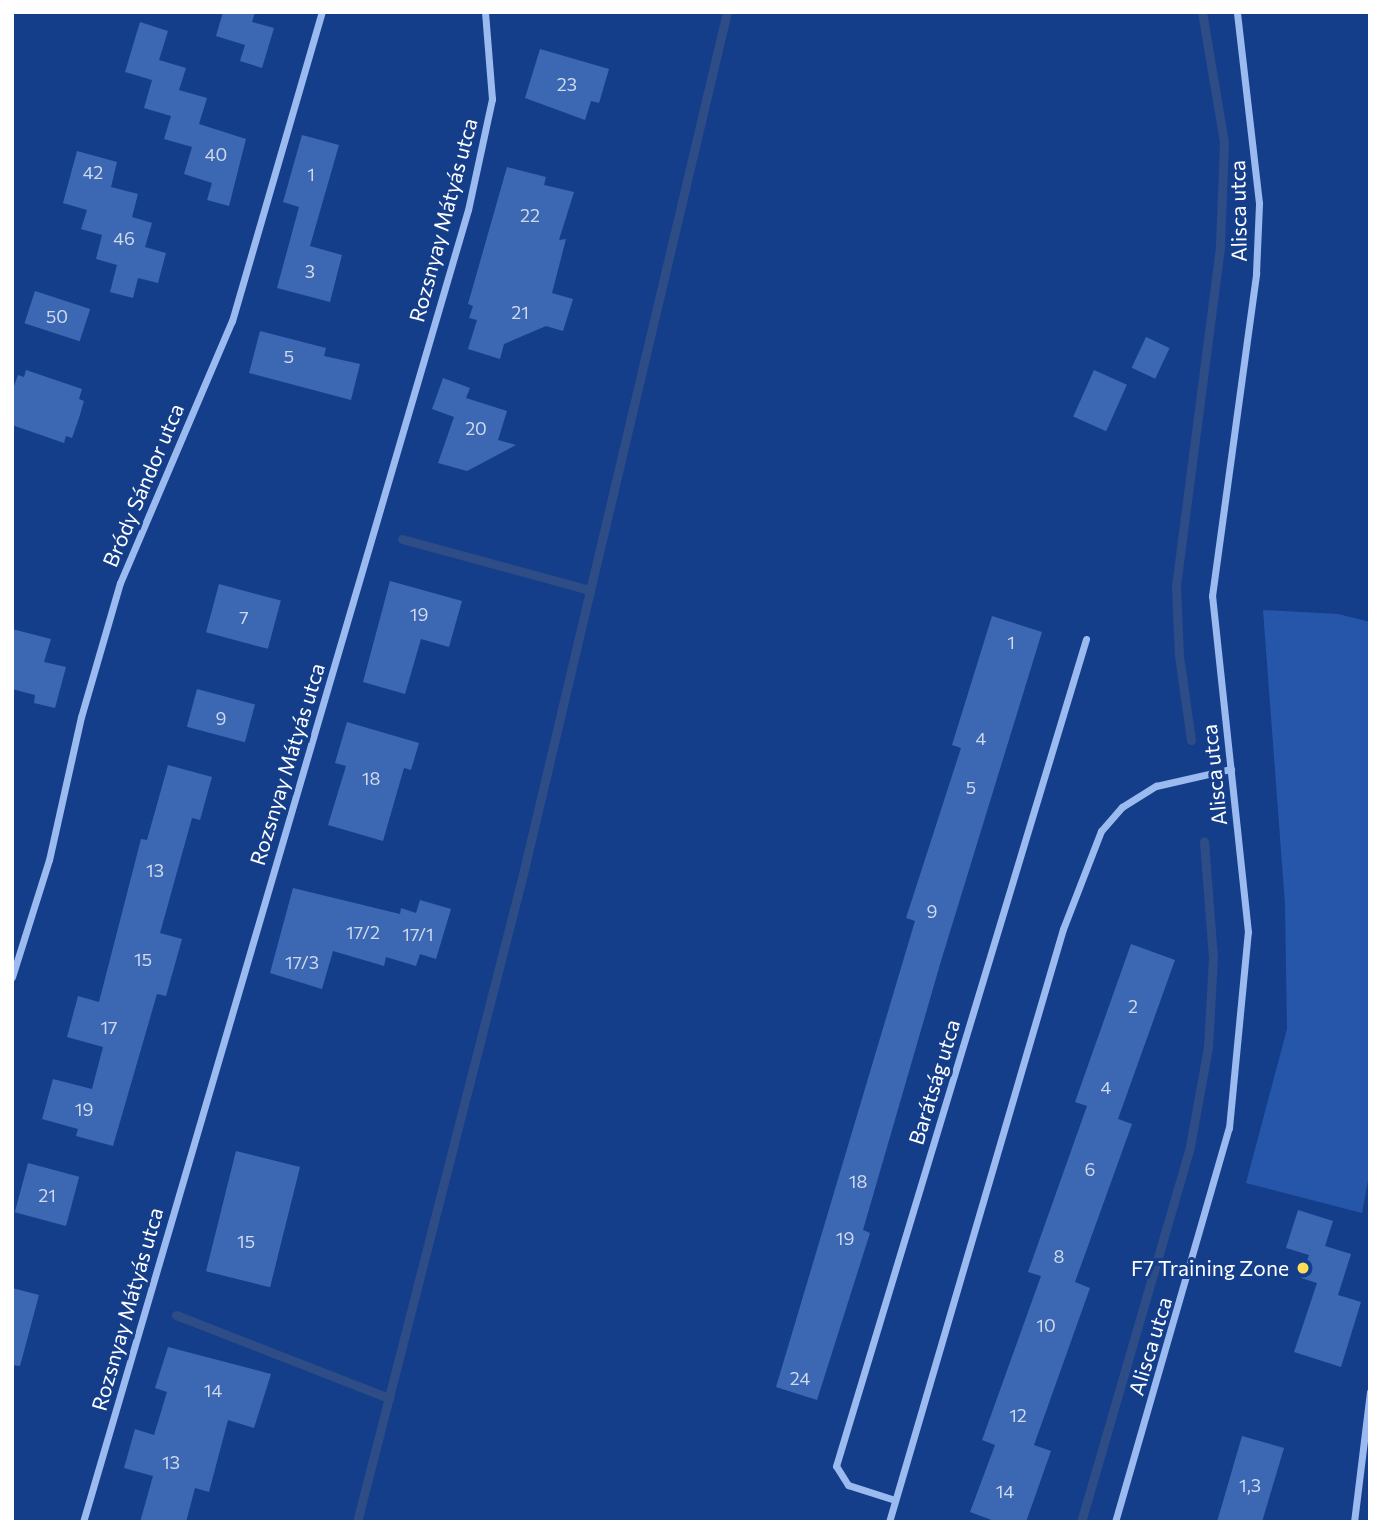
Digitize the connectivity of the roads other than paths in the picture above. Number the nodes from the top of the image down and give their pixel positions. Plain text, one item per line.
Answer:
1 (323, 12) edge
2 (485, 12) edge
3 (1237, 12) edge
4 (1086, 639) dead end
5 (1231, 769) junction
6 (12, 977) edge
7 (1370, 1392) edge
8 (895, 1500) junction
9 (83, 1522) edge
10 (888, 1522) edge
11 (1115, 1522) edge
12 (1354, 1522) edge

1 - 6 street, Bródy Sándor utca
2 - 9 street, Rozsnyay Mátyás utca
3 - 5 street, Alisca utca
4 - 8 street, Barátság utca
5 - 8 street
5 - 11 street, Alisca utca
7 - 12 street
8 - 10 street

